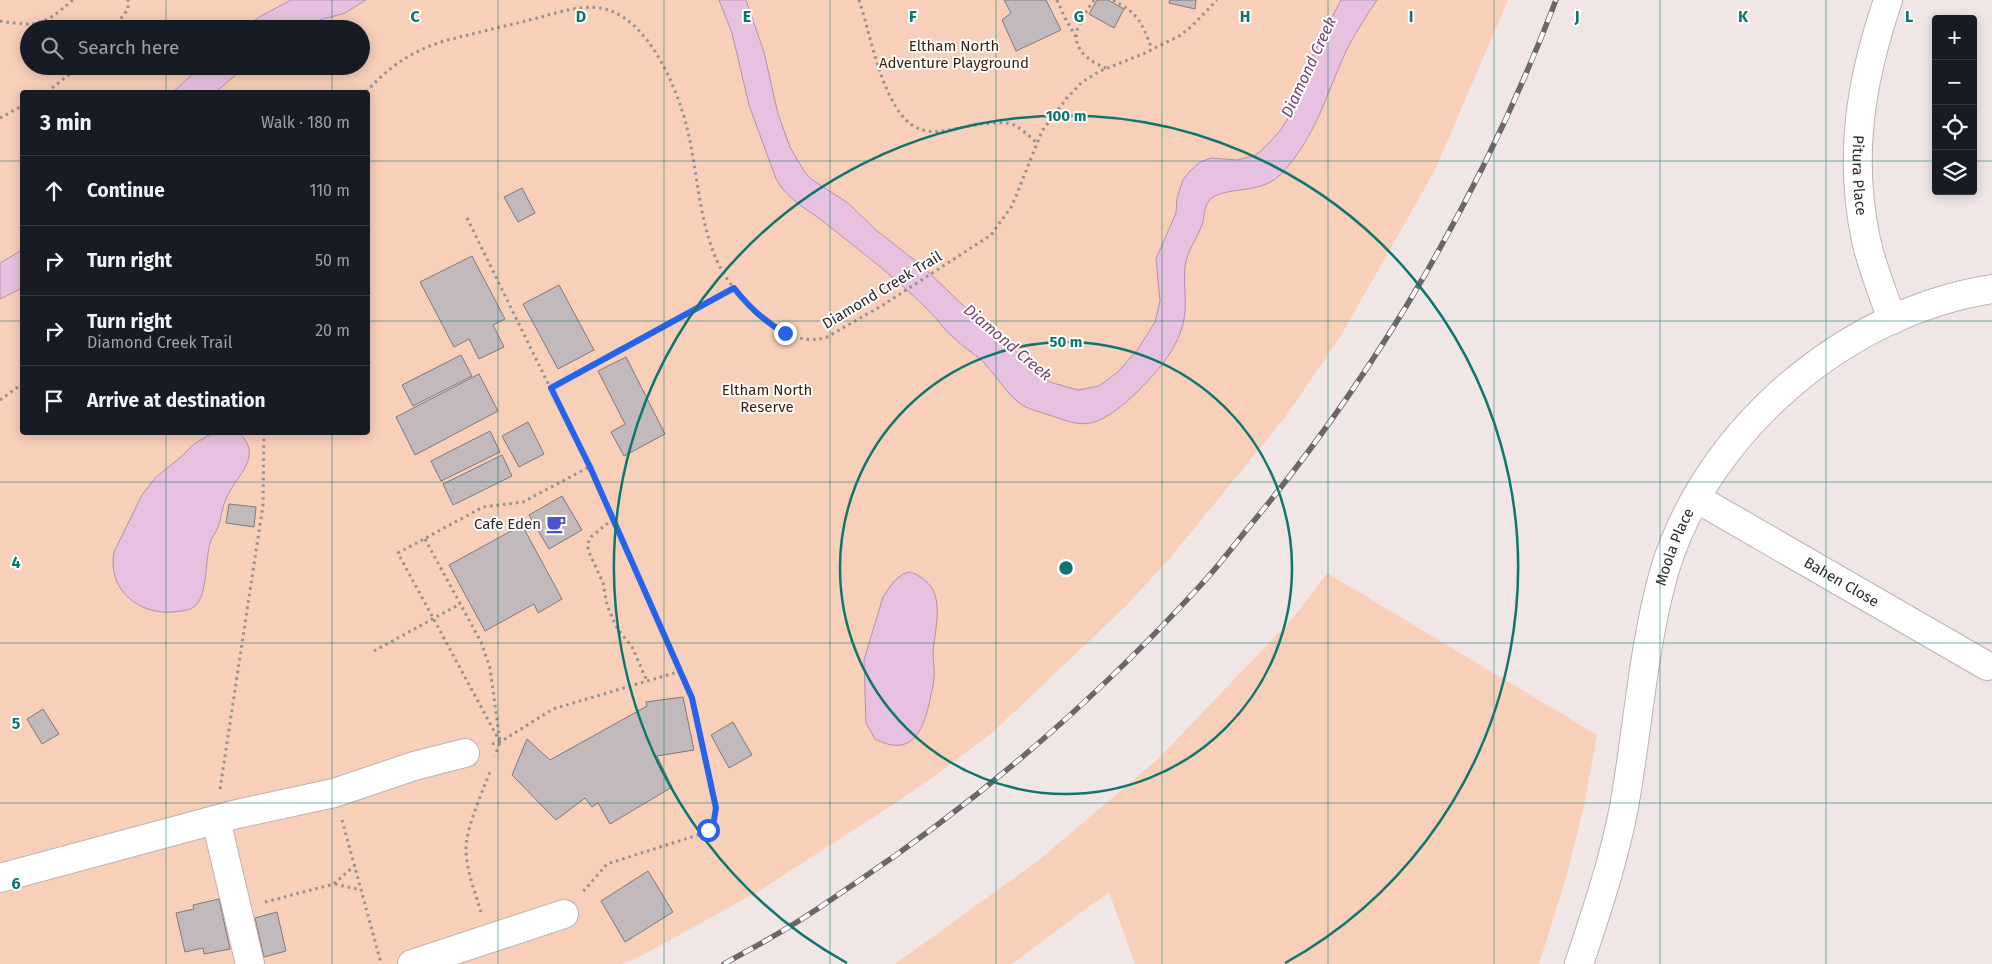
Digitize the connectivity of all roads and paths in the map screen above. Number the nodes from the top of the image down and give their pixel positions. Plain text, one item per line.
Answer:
1 (73, 0) edge
2 (128, 0) edge
3 (859, 0) edge
4 (1057, 0) edge
5 (1094, 0) edge
6 (1113, 0) edge
7 (1218, 0) edge
8 (1888, 0) edge
9 (44, 20) edge
10 (120, 20) edge
11 (0, 21) edge
12 (20, 25) edge
13 (1076, 38) junction
14 (1152, 49) junction
15 (1106, 68) junction
16 (69, 75) edge
17 (50, 90) edge
18 (368, 90) edge
19 (20, 107) edge
20 (0, 118) edge
21 (1036, 142) junction
22 (467, 218) dead end
23 (734, 288) junction
24 (1992, 289) edge
25 (1892, 320) junction
26 (20, 385) edge
27 (551, 388) junction
28 (0, 400) edge
29 (264, 435) edge
30 (590, 467) junction
31 (1696, 498) junction
32 (613, 519) junction
33 (425, 539) junction
34 (460, 604) junction
35 (434, 619) junction
36 (374, 651) dead end
37 (1987, 666) dead end
38 (681, 671) junction
39 (647, 681) junction
40 (500, 742) junction
41 (465, 753) dead end
42 (334, 793) junction
43 (216, 820) junction
44 (355, 865) junction
45 (0, 878) edge
46 (334, 884) junction
47 (361, 890) junction
48 (237, 910) junction
49 (564, 914) joint
50 (489, 938) junction
51 (250, 964) edge
52 (382, 964) edge
53 (412, 964) edge
54 (1578, 964) edge

1 - 9 path
2 - 10 path
3 - 21 path
4 - 13 path
5 - 13 path
6 - 14 path
7 - 14 path, Diamond Creek Trail
8 - 25 street, Pitura Place
11 - 12 path
13 - 15 path
14 - 15 path, Diamond Creek Trail
15 - 21 path, Diamond Creek Trail
16 - 17 path
18 - 23 path, Diamond Creek Trail
19 - 20 path
21 - 23 path, Diamond Creek Trail
22 - 27 path
23 - 27 path
24 - 25 street, Moola Place
25 - 31 street, Moola Place
26 - 28 path
27 - 30 path
29 - 43 path
30 - 32 path
30 - 33 path
31 - 37 street, Bahen Close
31 - 54 street, Moola Place
32 - 38 path
32 - 39 path
33 - 34 path
33 - 35 path
34 - 35 path
34 - 40 path
35 - 36 path
35 - 40 path
38 - 39 path
38 - 49 path
39 - 40 path
40 - 50 path
41 - 42 street
42 - 43 street
42 - 44 path
43 - 45 street
43 - 48 street
44 - 46 path
44 - 47 path
46 - 47 path
46 - 48 path
47 - 52 path
48 - 51 street
49 - 50 street
50 - 53 street

